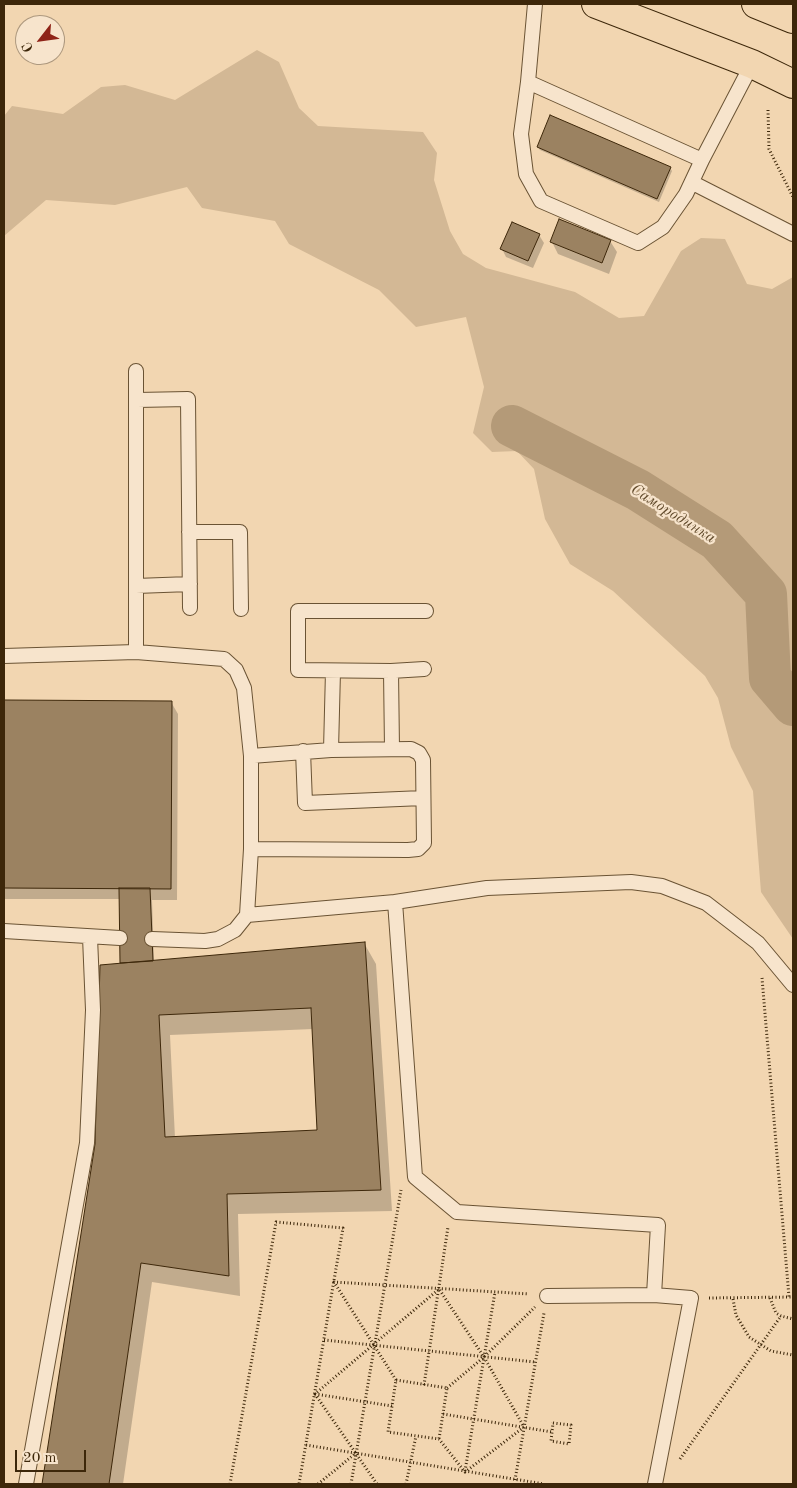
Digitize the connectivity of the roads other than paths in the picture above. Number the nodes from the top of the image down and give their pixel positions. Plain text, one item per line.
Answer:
1 (535, 4) edge
2 (596, 4) edge
3 (756, 4) edge
4 (793, 19) edge
5 (752, 64) junction
6 (528, 82) junction
7 (793, 84) edge
8 (702, 160) junction
9 (693, 183) junction
10 (793, 234) edge
11 (136, 372) dead end
12 (137, 400) junction
13 (189, 532) junction
14 (190, 584) junction
15 (136, 586) junction
16 (190, 608) dead end
17 (241, 609) dead end
18 (426, 611) dead end
19 (136, 652) junction
20 (4, 656) edge
21 (424, 669) dead end
22 (333, 670) junction
23 (392, 671) junction
24 (392, 749) junction
25 (331, 750) junction
26 (303, 751) junction
27 (251, 756) junction
28 (423, 798) junction
29 (251, 849) junction
30 (395, 902) junction
31 (247, 915) junction
32 (4, 931) edge
33 (90, 937) junction
34 (120, 938) dead end
35 (152, 940) dead end
36 (793, 985) edge
37 (654, 1295) junction
38 (547, 1296) road end
39 (26, 1484) edge
40 (655, 1484) edge

1 - 6 lane
2 - 5 main road
3 - 4 main road
5 - 7 main road
5 - 8 lane
6 - 8 lane
6 - 9 lane
8 - 9 lane
9 - 10 lane
11 - 12 lane
12 - 13 lane
12 - 15 lane
13 - 14 lane
13 - 17 lane
14 - 15 lane
14 - 16 lane
15 - 19 lane
18 - 22 lane
19 - 20 lane
19 - 27 lane
21 - 23 lane
22 - 23 lane
22 - 25 lane
23 - 24 lane
24 - 25 lane
24 - 28 lane
25 - 26 lane
26 - 27 lane
26 - 28 lane
27 - 29 lane
28 - 29 lane
29 - 31 lane
30 - 31 lane
30 - 36 lane
30 - 37 lane
31 - 35 lane
32 - 33 lane
33 - 34 lane
33 - 39 lane
37 - 38 lane
37 - 40 lane

